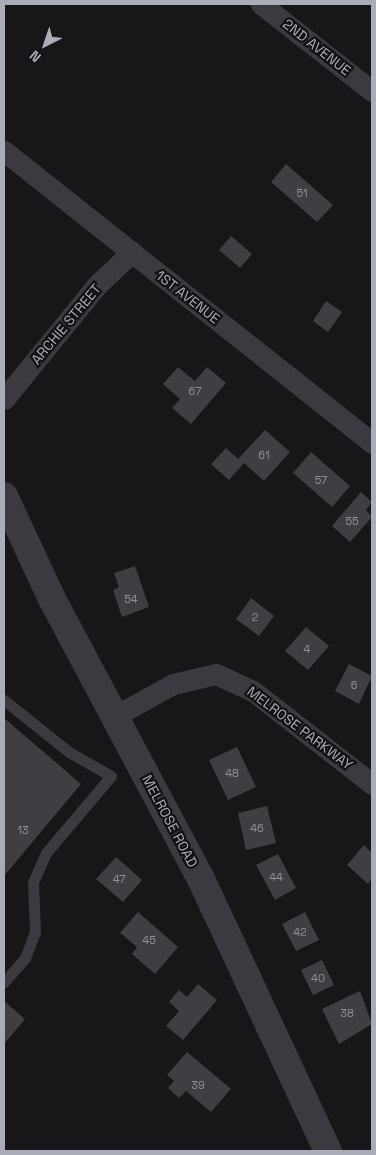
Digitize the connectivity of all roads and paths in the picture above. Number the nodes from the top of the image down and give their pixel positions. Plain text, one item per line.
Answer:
1 (261, 4) edge
2 (372, 90) edge
3 (4, 151) edge
4 (132, 252) junction
5 (4, 399) edge
6 (372, 443) edge
7 (4, 496) edge
8 (4, 700) edge
9 (115, 716) junction
10 (372, 784) edge
11 (4, 982) edge
12 (328, 1151) edge

1 - 2 street, 2ND AVENUE
3 - 4 street, 1ST AVENUE
4 - 5 street, ARCHIE STREET
4 - 6 street, 1ST AVENUE
7 - 9 street, MELROSE ROAD
8 - 11 lane
9 - 10 street, MELROSE PARKWAY
9 - 12 street, MELROSE ROAD

